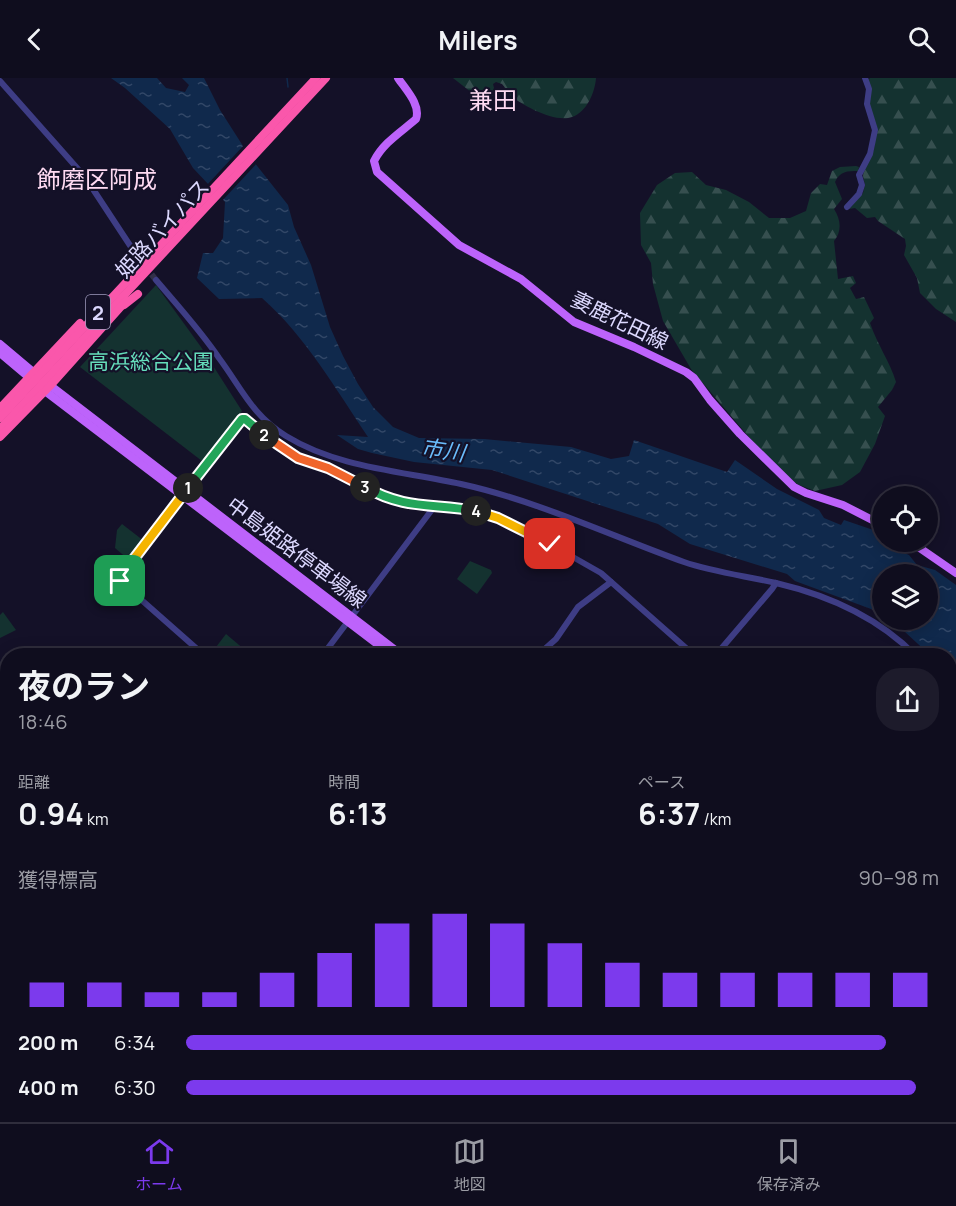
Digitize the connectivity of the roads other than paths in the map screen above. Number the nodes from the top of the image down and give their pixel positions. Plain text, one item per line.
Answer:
1 (316, 78) edge
2 (326, 78) edge
3 (398, 78) edge
4 (865, 78) edge
5 (0, 81) edge
6 (286, 115) junction
7 (253, 150) junction
8 (848, 207) dead end
9 (135, 253) tunnel mouth
10 (155, 256) junction
11 (156, 280) tunnel mouth
12 (138, 294) dead end
13 (118, 310) junction
14 (0, 344) edge
15 (0, 353) edge
16 (46, 373) junction
17 (31, 375) junction
18 (47, 388) junction
19 (0, 408) edge
20 (0, 418) edge
21 (0, 429) edge
22 (0, 437) edge
23 (185, 493) junction
24 (434, 507) junction
25 (872, 520) edge
26 (926, 552) edge
27 (956, 573) edge
28 (611, 582) junction
29 (776, 583) junction
30 (349, 618) junction
31 (196, 648) edge
32 (328, 648) edge
33 (384, 648) edge
34 (392, 648) edge
35 (546, 648) edge
36 (686, 648) edge
37 (722, 648) edge
38 (908, 648) edge

1 - 6 highway, 姫路バイパス
2 - 6 highway, 姫路バイパス
3 - 25 main road, 妻鹿花田線
4 - 8 street
5 - 9 street
6 - 7 highway, 姫路バイパス
7 - 10 highway, 姫路バイパス
7 - 10 highway, 姫路バイパス
10 - 13 highway
10 - 16 highway, 姫路バイパス / 2
10 - 17 highway
11 - 29 street
12 - 13 highway
13 - 18 highway
14 - 17 main road, 中島姫路停車場線
15 - 17 main road, 中島姫路停車場線
16 - 20 highway, 姫路バイパス / 2
16 - 21 highway, 姫路バイパス / 2
17 - 18 main road, 中島姫路停車場線
17 - 19 highway
18 - 22 highway
18 - 23 main road, 中島姫路停車場線
23 - 24 street
23 - 30 main road, 中島姫路停車場線
23 - 31 street
24 - 28 street
24 - 30 street
26 - 27 main road
28 - 35 street
28 - 36 street
29 - 37 street
29 - 38 street
30 - 32 street
30 - 33 main road, 中島姫路停車場線
30 - 34 main road, 中島姫路停車場線

